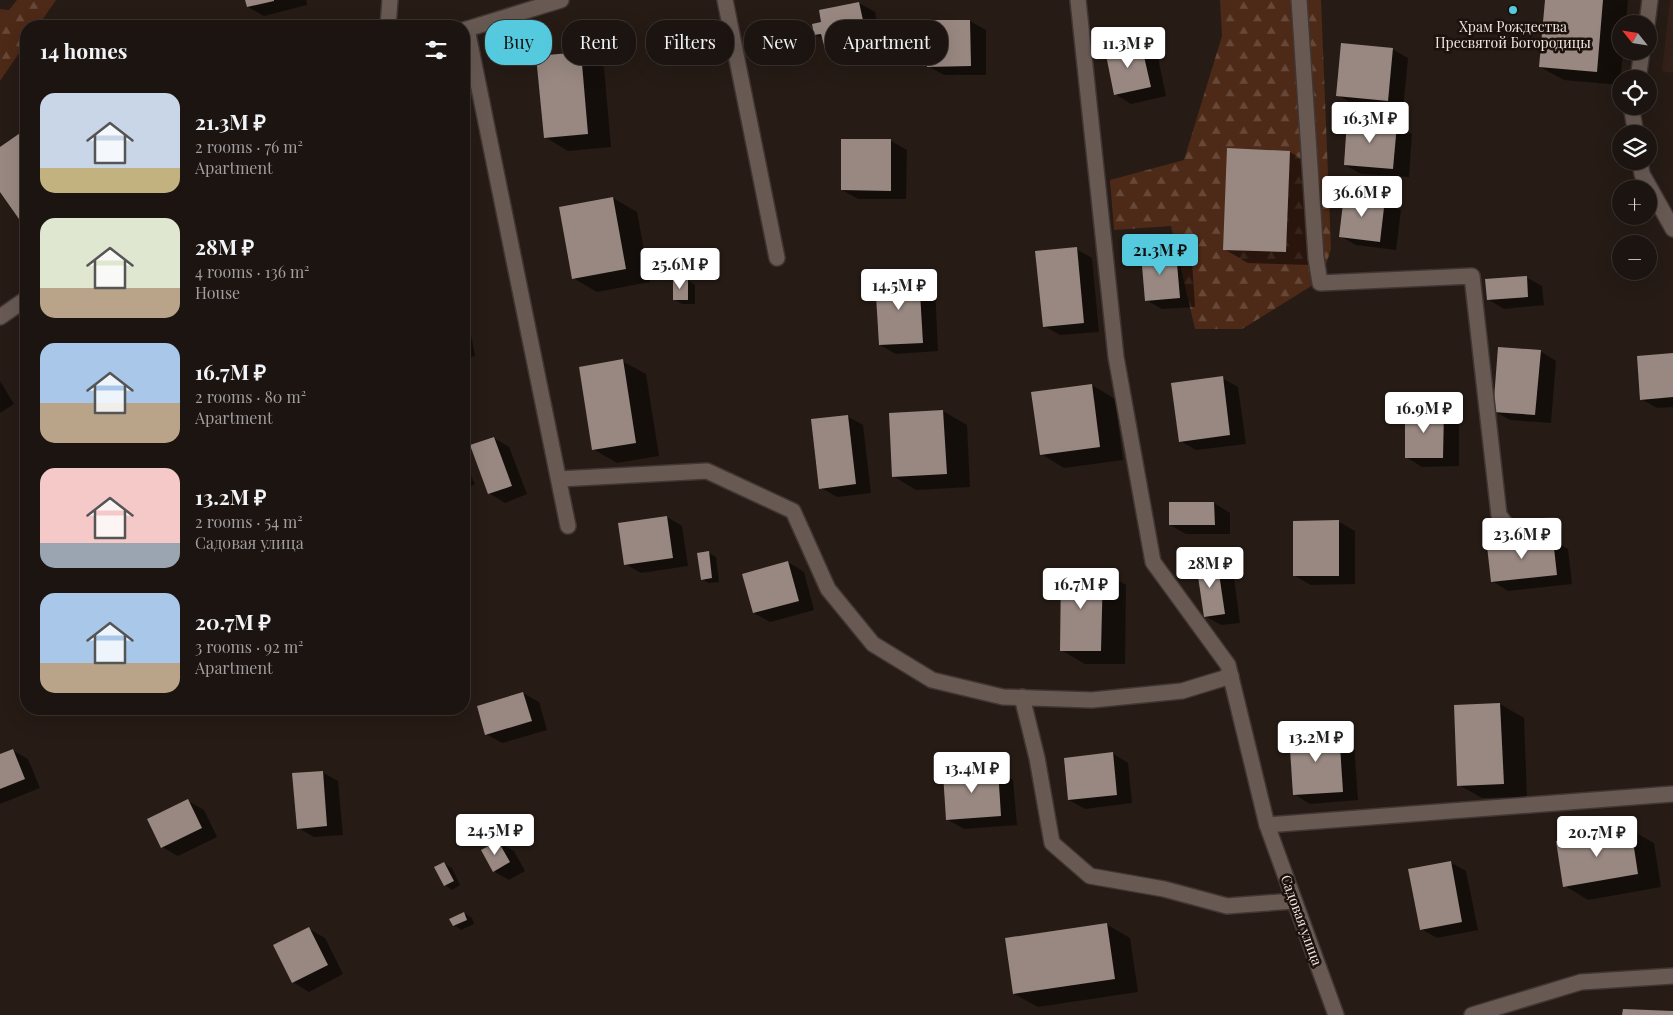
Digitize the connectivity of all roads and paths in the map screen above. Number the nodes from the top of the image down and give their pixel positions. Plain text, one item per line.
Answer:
1 (390, 0) edge
2 (561, 0) edge
3 (725, 0) edge
4 (1078, 0) edge
5 (1299, 0) edge
6 (1650, 0) edge
7 (1648, 15) edge
8 (388, 20) edge
9 (470, 27) edge
10 (470, 53) edge
11 (1641, 170) edge
12 (1673, 229) edge
13 (778, 258) dead end
14 (20, 303) edge
15 (0, 317) edge
16 (559, 479) junction
17 (568, 526) dead end
18 (1553, 526) dead end
19 (1231, 676) junction
20 (1022, 697) junction
21 (1673, 794) edge
22 (1267, 825) junction
23 (1294, 901) junction
24 (1673, 976) edge
25 (1336, 1015) edge
26 (1472, 1015) edge

1 - 8 street
2 - 9 street
3 - 13 street
4 - 19 street, Садовая улица
5 - 18 street
6 - 7 street
10 - 16 street
11 - 12 street
14 - 15 street
16 - 17 street
16 - 20 street
19 - 20 street
19 - 22 street, Садовая улица
20 - 23 street
21 - 22 street
22 - 23 street, Садовая улица
23 - 25 street, Садовая улица
24 - 26 street

